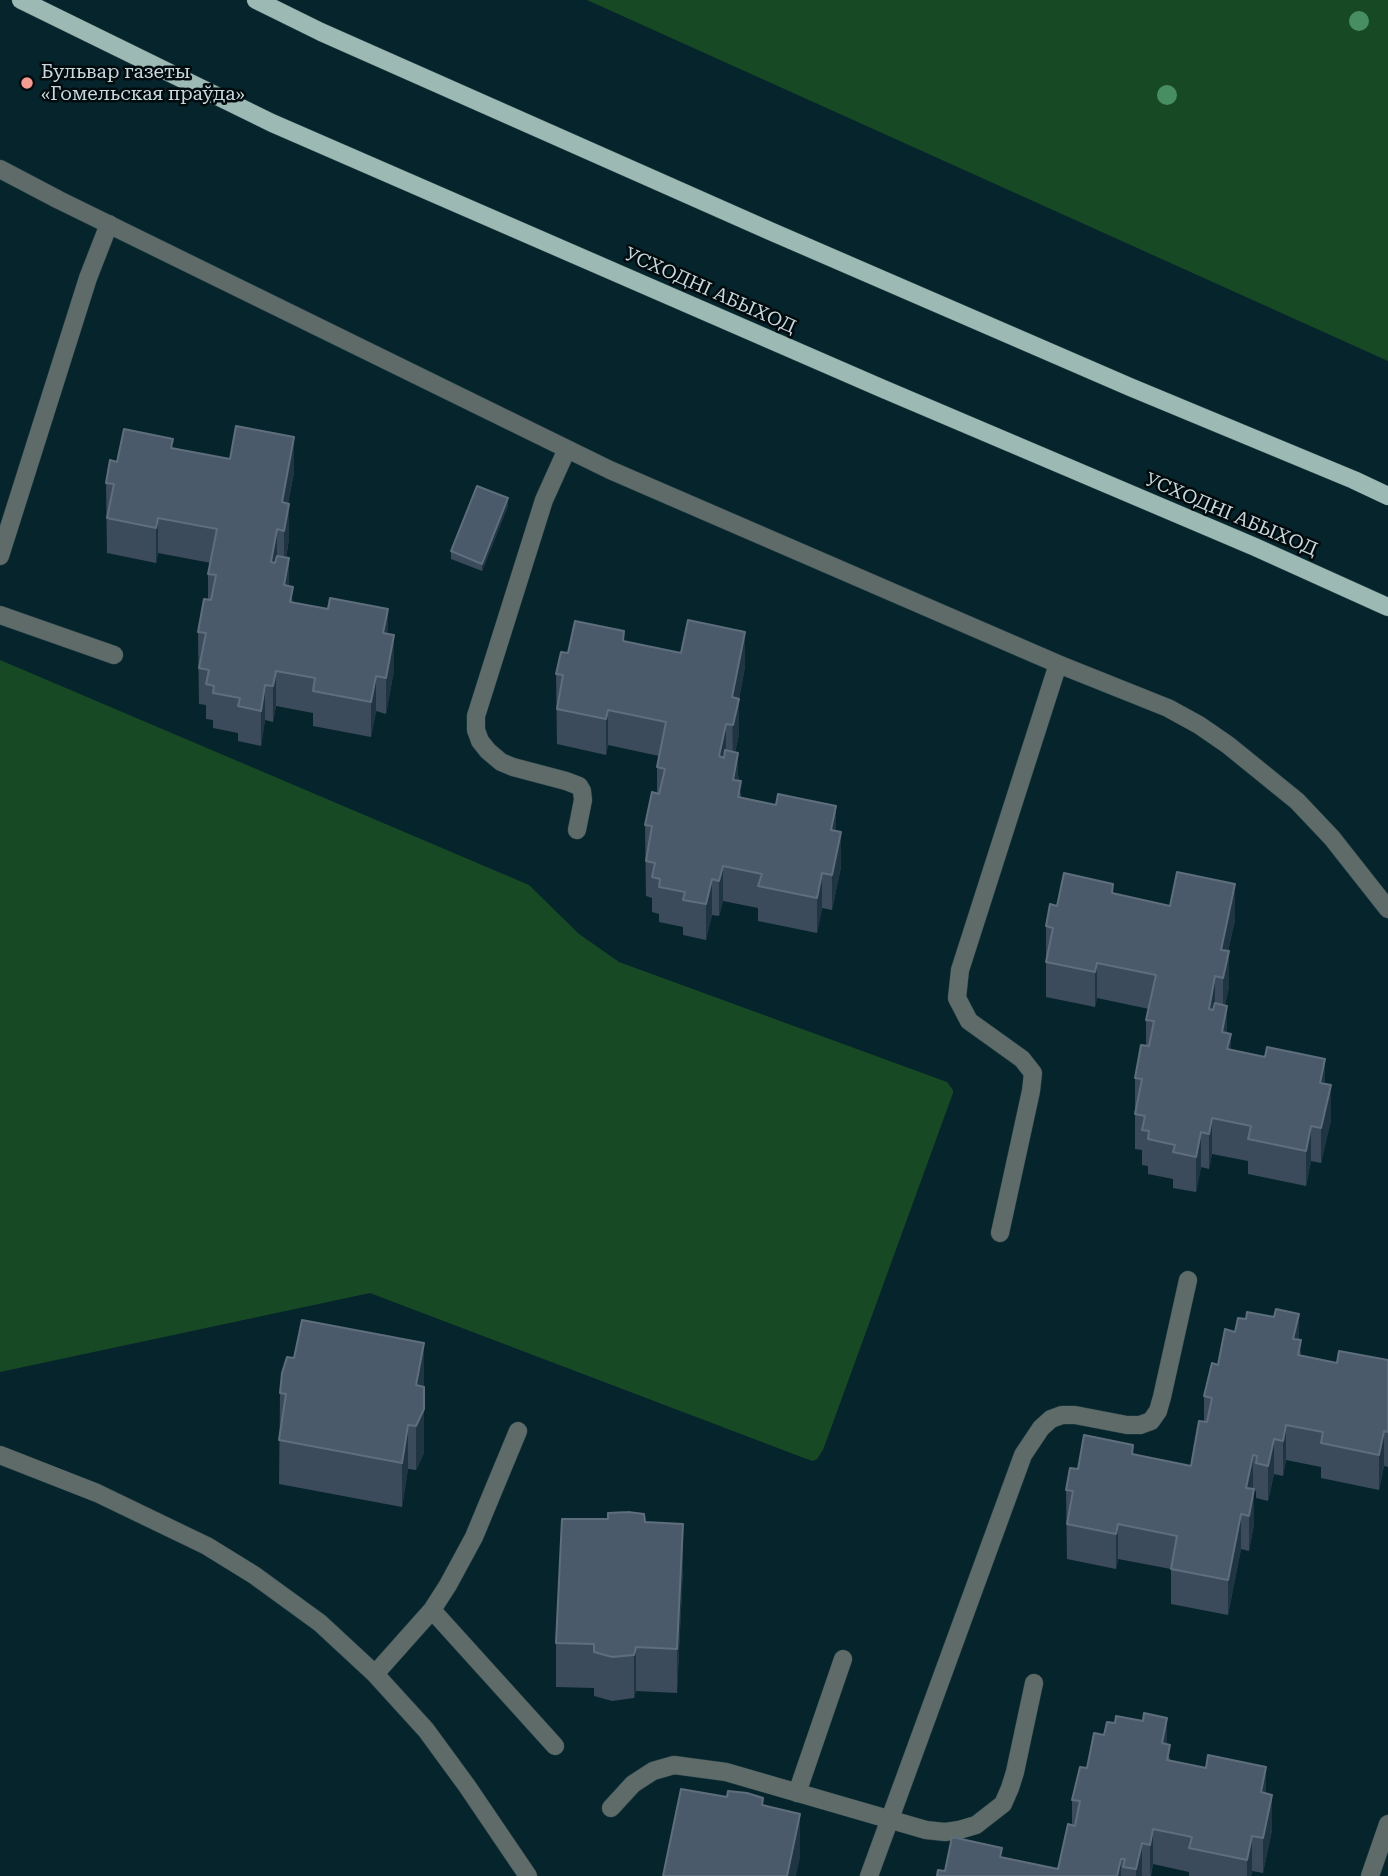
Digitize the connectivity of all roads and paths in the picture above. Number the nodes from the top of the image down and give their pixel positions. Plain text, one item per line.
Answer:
1 (22, 0) edge
2 (256, 0) edge
3 (0, 169) edge
4 (108, 224) junction
5 (567, 449) junction
6 (1388, 496) edge
7 (0, 556) edge
8 (1388, 607) edge
9 (0, 615) edge
10 (114, 655) dead end
11 (1058, 664) junction
12 (578, 830) dead end
13 (1388, 909) edge
14 (1000, 1233) dead end
15 (1188, 1280) dead end
16 (518, 1431) dead end
17 (0, 1455) edge
18 (432, 1610) junction
19 (843, 1659) dead end
20 (375, 1674) junction
21 (1034, 1683) dead end
22 (555, 1746) dead end
23 (797, 1793) junction
24 (611, 1808) dead end
25 (890, 1820) junction
26 (1388, 1824) edge
27 (528, 1876) edge
28 (869, 1876) edge
29 (1370, 1876) edge

1 - 8 main road, УСХОДНІ АБЫХОД
2 - 6 main road
3 - 4 street
4 - 5 street
4 - 7 street
5 - 11 street
5 - 12 street
9 - 10 street
11 - 13 street
11 - 14 street
15 - 25 street
16 - 18 street
17 - 20 street
18 - 20 street
18 - 22 street
19 - 23 street
20 - 27 street
21 - 25 street
23 - 24 street
23 - 25 street
25 - 28 street
26 - 29 street

